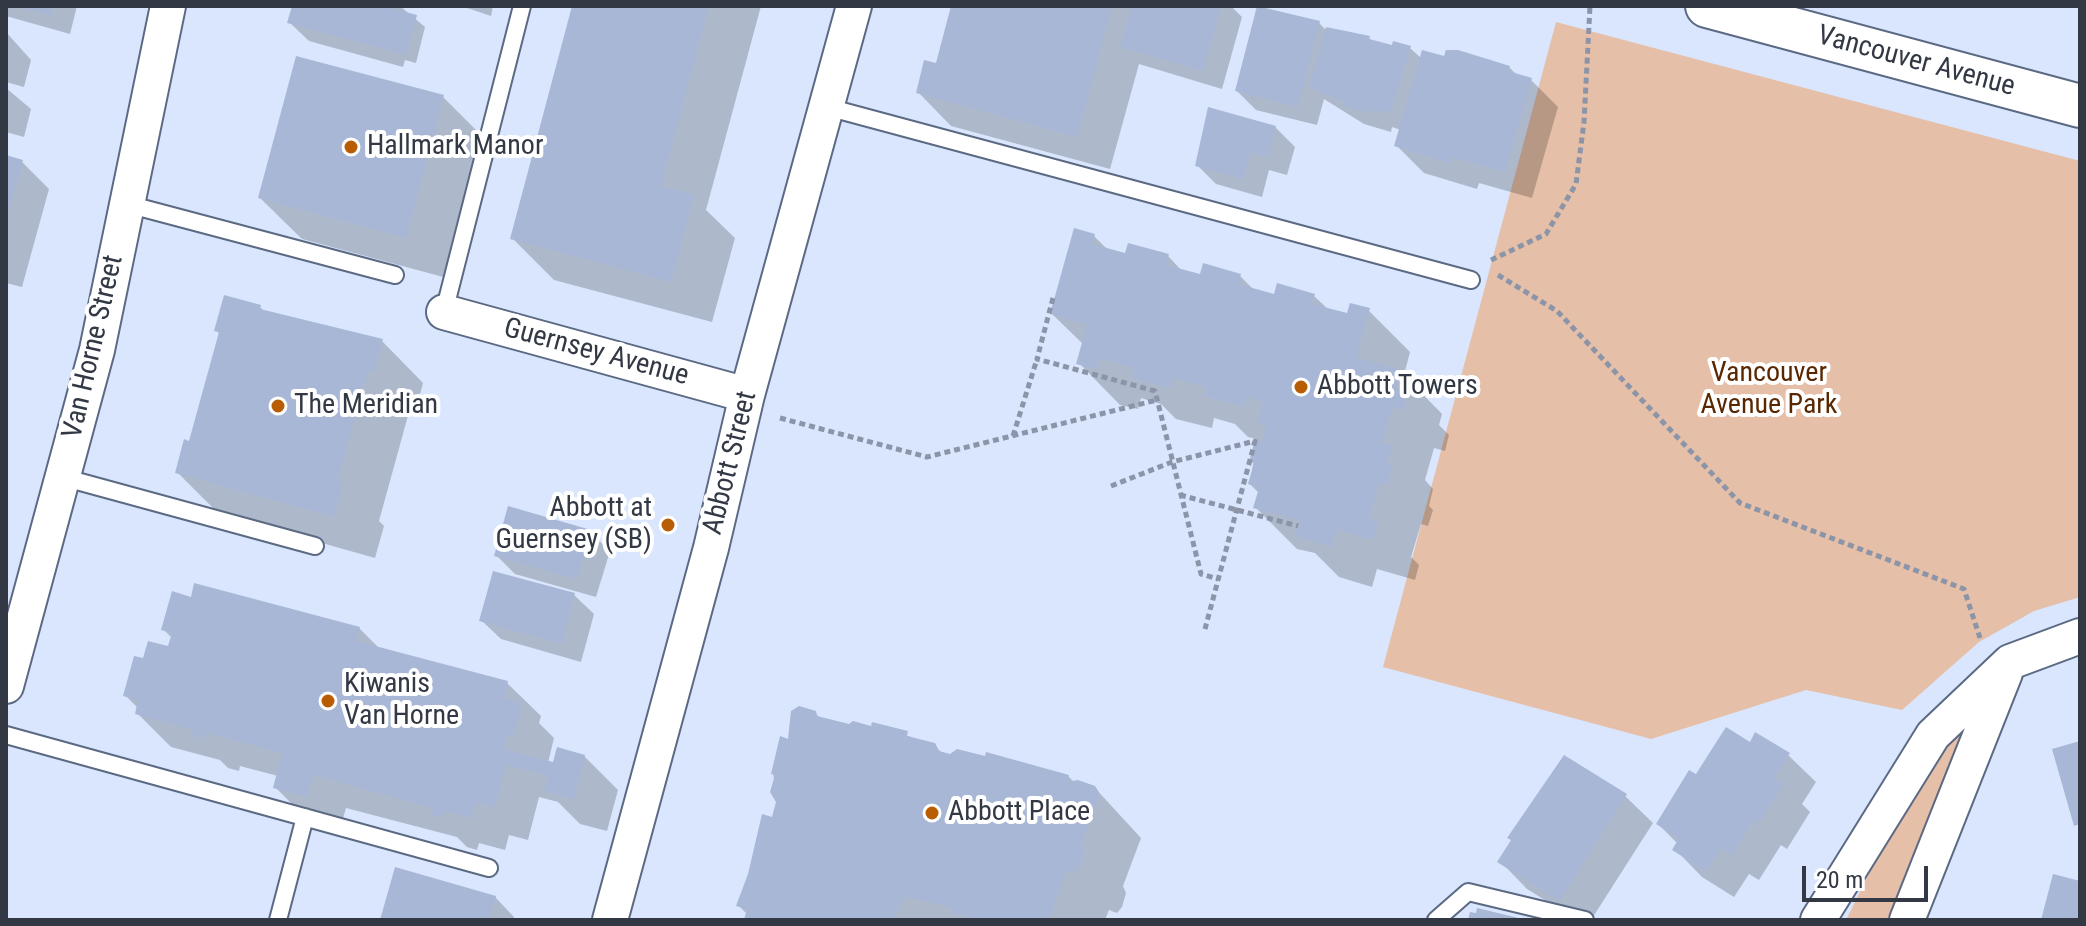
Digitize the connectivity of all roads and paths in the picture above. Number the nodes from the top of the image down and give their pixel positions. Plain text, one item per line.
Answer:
1 (168, 6) edge
2 (522, 6) edge
3 (854, 6) edge
4 (1590, 6) edge
5 (1707, 6) edge
6 (2080, 106) edge
7 (827, 107) junction
8 (127, 204) junction
9 (1476, 272) junction
10 (395, 275) dead end
11 (1053, 298) dead end
12 (444, 312) joint
13 (1037, 359) junction
14 (1157, 400) junction
15 (746, 401) junction
16 (1013, 436) junction
17 (1172, 462) junction
18 (62, 477) junction
19 (1111, 486) dead end
20 (1180, 495) junction
21 (1237, 510) junction
22 (1298, 526) dead end
23 (315, 546) dead end
24 (1218, 579) junction
25 (1205, 629) dead end
26 (2080, 636) edge
27 (2002, 670) junction
28 (6, 686) edge
29 (6, 735) edge
30 (305, 817) junction
31 (489, 868) dead end
32 (278, 920) edge
33 (610, 920) edge
34 (1436, 920) edge
35 (1585, 920) edge
36 (1818, 920) edge
37 (1907, 920) edge

1 - 8 street, Van Horne Street
2 - 12 lane
3 - 7 street, Abbott Street
4 - 9 path
5 - 6 street, Vancouver Avenue
7 - 9 lane
7 - 15 street, Abbott Street
8 - 10 lane
8 - 18 street, Van Horne Street
9 - 27 path
11 - 13 path
12 - 15 street, Guernsey Avenue
13 - 14 path
13 - 16 path
14 - 16 path
14 - 17 path
15 - 16 path
15 - 33 street, Abbott Street
17 - 19 path
17 - 20 path
17 - 21 path
18 - 23 lane
18 - 28 street, Van Horne Street
20 - 21 path
20 - 24 path
21 - 22 path
21 - 24 path
24 - 25 path
26 - 27 street
27 - 36 street
27 - 37 street
29 - 30 lane
30 - 31 lane
30 - 32 lane
34 - 35 lane

